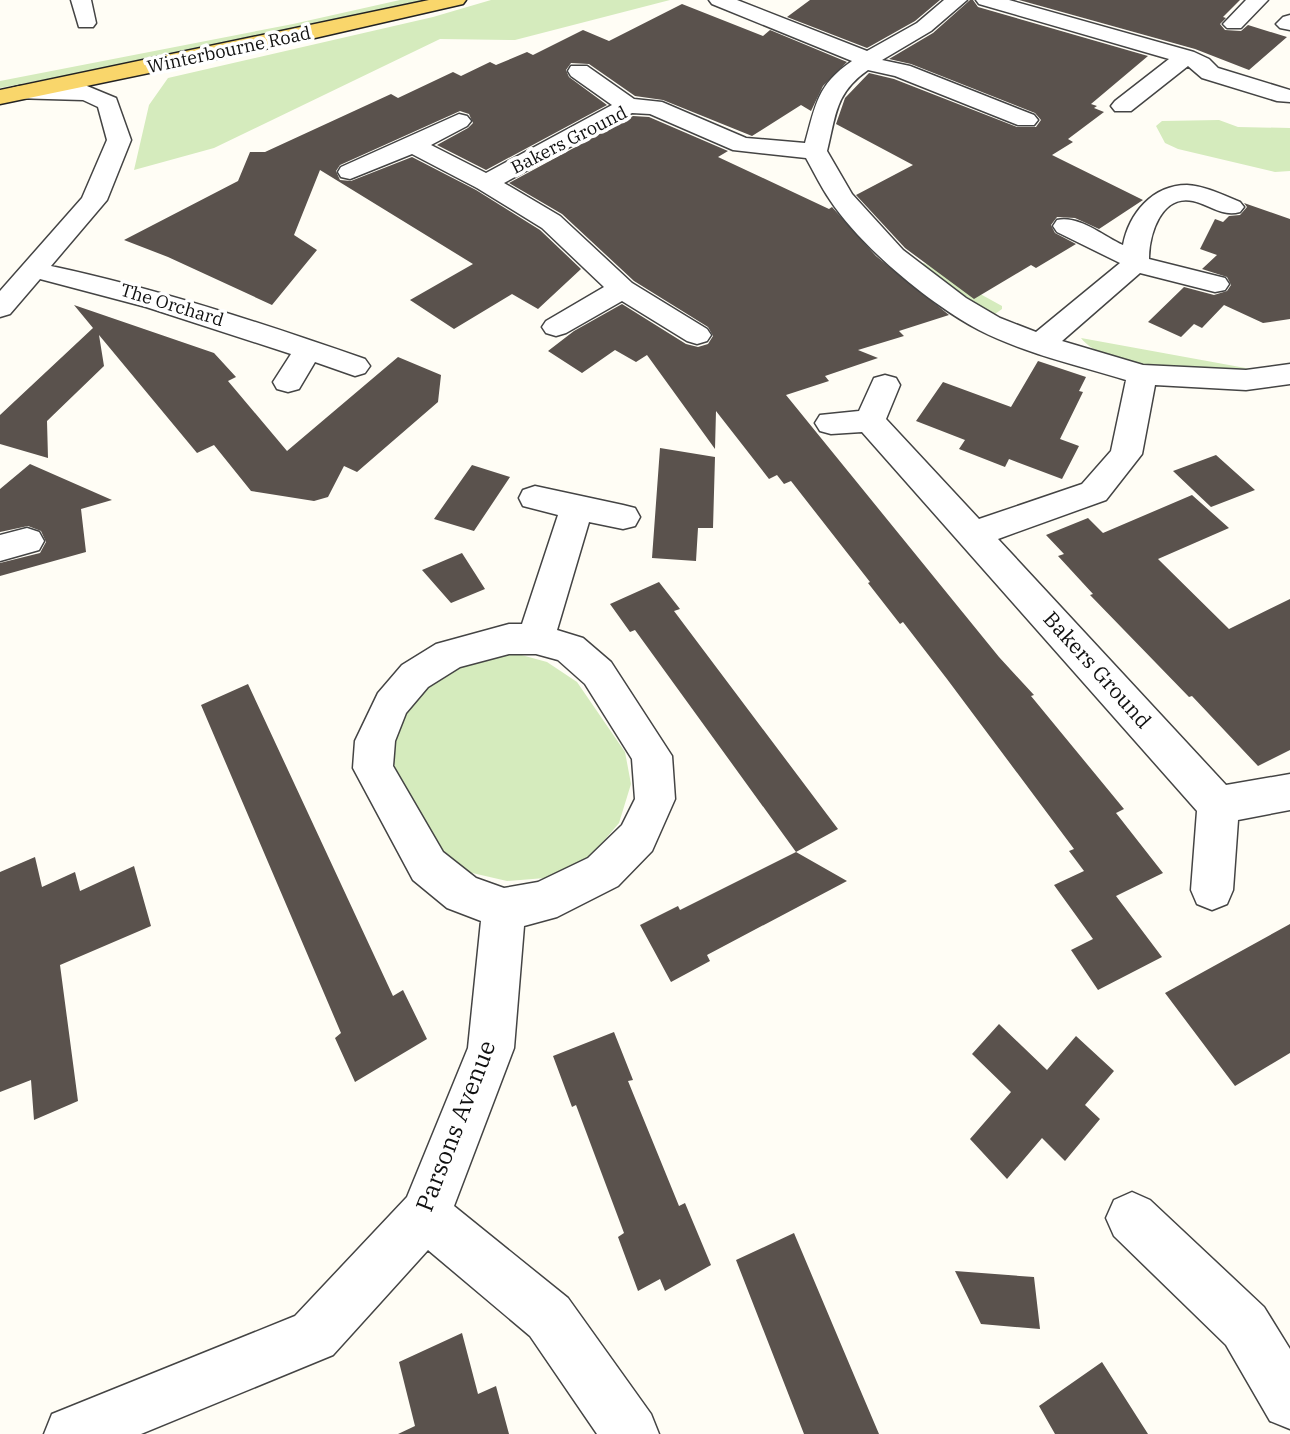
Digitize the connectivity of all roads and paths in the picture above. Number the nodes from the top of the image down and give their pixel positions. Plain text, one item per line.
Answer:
1 (81, 0) edge
2 (367, 0) edge
3 (456, 0) edge
4 (719, 0) edge
5 (771, 0) edge
6 (957, 0) edge
7 (986, 0) edge
8 (1258, 0) edge
9 (86, 23) dead end
10 (1234, 24) dead end
11 (199, 35) dead end
12 (1186, 57) junction
13 (873, 58) junction
14 (579, 71) dead end
15 (10, 95) edge
16 (1285, 96) dead end
17 (628, 106) junction
18 (1123, 106) dead end
19 (1026, 120) dead end
20 (459, 121) dead end
21 (413, 145) junction
22 (815, 151) junction
23 (350, 172) dead end
24 (486, 183) junction
25 (1231, 207) dead end
26 (1066, 226) dead end
27 (1135, 256) junction
28 (34, 270) junction
29 (1216, 284) dead end
30 (622, 289) junction
31 (0, 308) edge
32 (556, 327) dead end
33 (697, 335) dead end
34 (1040, 344) junction
35 (308, 349) junction
36 (355, 366) dead end
37 (1290, 374) edge
38 (1142, 375) junction
39 (288, 382) dead end
40 (885, 386) dead end
41 (870, 421) junction
42 (831, 423) dead end
43 (535, 498) dead end
44 (577, 508) junction
45 (623, 517) dead end
46 (975, 534) junction
47 (536, 639) junction
48 (1290, 792) edge
49 (1218, 805) junction
50 (1212, 890) dead end
51 (504, 909) junction
52 (425, 1215) junction
53 (1132, 1218) dead end
54 (1290, 1401) edge
55 (72, 1434) edge
56 (631, 1434) edge

1 - 9 street
2 - 11 main road, Winterbourne Road
3 - 15 main road, Winterbourne Road
4 - 13 street
5 - 13 street
6 - 13 street
7 - 12 street
8 - 10 street
12 - 16 street
12 - 18 street
13 - 19 street
13 - 22 street
14 - 17 street
15 - 28 street
17 - 22 street, Bakers Ground
17 - 24 street, Bakers Ground
20 - 21 street
21 - 23 street
21 - 24 street, Bakers Ground
22 - 34 street
24 - 30 street, Bakers Ground
25 - 27 street
26 - 27 street
27 - 29 street
27 - 34 street
28 - 31 street
28 - 35 street, The Orchard
30 - 32 street
30 - 33 street, Bakers Ground
34 - 38 street
35 - 36 street, The Orchard
35 - 39 street
37 - 38 street
38 - 46 street
40 - 41 street
41 - 42 street
41 - 46 street, Bakers Ground
43 - 44 street
44 - 45 street
44 - 47 street
46 - 49 street, Bakers Ground
47 - 51 street
47 - 51 street
48 - 49 street
49 - 50 street
51 - 52 street, Parsons Avenue
52 - 55 street, Parsons Avenue
52 - 56 street
53 - 54 street

